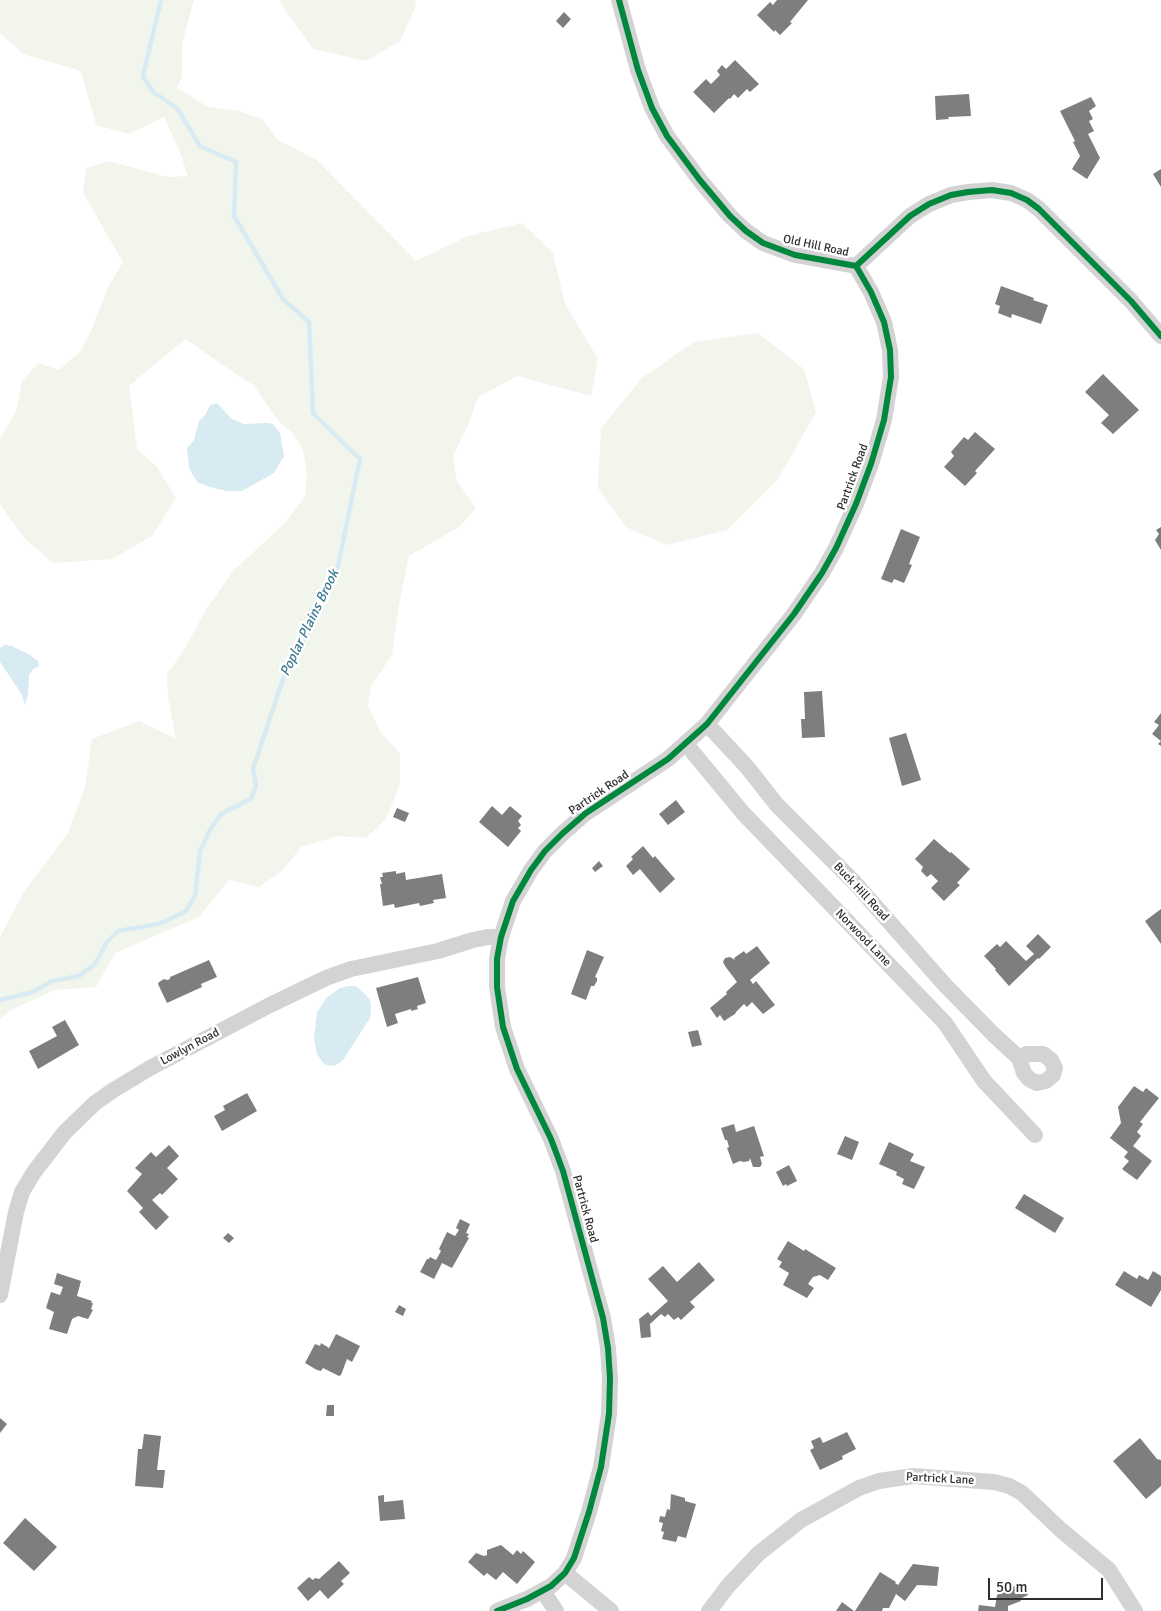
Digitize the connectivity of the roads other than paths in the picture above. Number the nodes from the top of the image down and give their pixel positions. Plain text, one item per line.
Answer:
1 (619, 0) edge
2 (856, 266) junction
3 (1161, 336) edge
4 (707, 724) junction
5 (686, 744) junction
6 (501, 937) junction
7 (1019, 1058) dead end
8 (1035, 1135) dead end
9 (0, 1295) edge
10 (565, 1573) junction
11 (544, 1591) junction
12 (497, 1611) edge
13 (556, 1611) edge
14 (611, 1611) edge
15 (709, 1611) edge
16 (1135, 1611) edge

1 - 2 street, Old Hill Road
2 - 3 street, Old Hill Road
2 - 4 street, Partrick Road
4 - 5 street, Partrick Road
4 - 7 street, Buck Hill Road
5 - 6 street, Partrick Road
5 - 8 street, Norwood Lane
6 - 9 street, Lowlyn Road
6 - 10 street, Partrick Road
10 - 11 street, Partrick Road
10 - 14 street
11 - 12 street, Partrick Road
11 - 13 street
15 - 16 street, Partrick Lane

